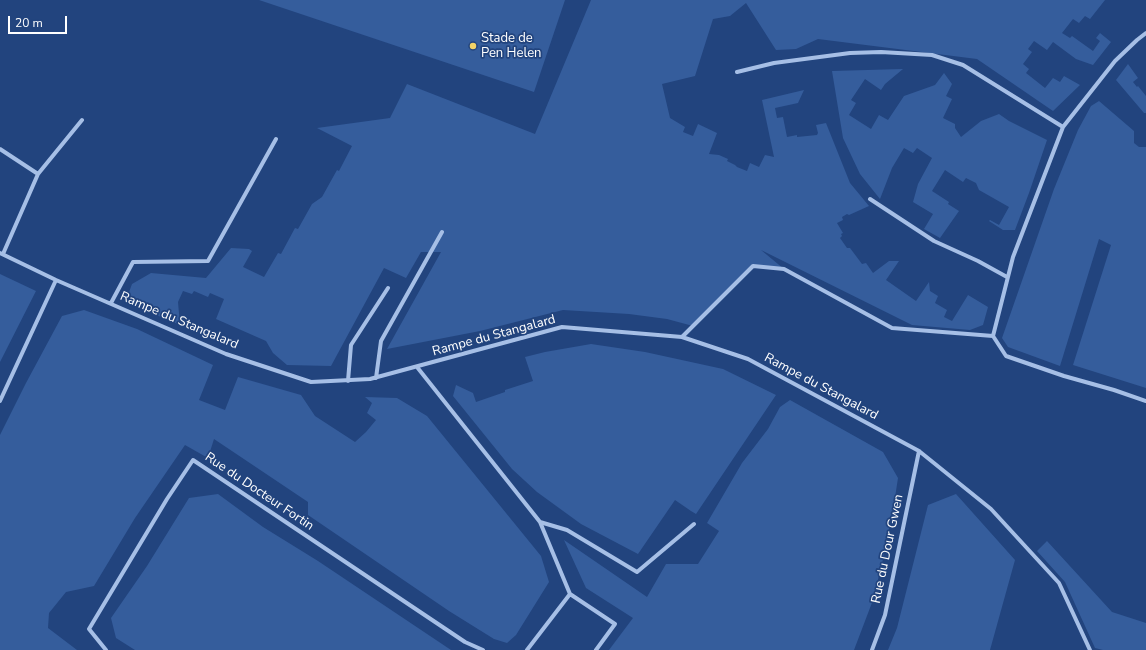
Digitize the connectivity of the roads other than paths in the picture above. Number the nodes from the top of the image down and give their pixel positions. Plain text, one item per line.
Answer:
1 (1146, 33) edge
2 (737, 72) dead end
3 (82, 120) dead end
4 (1063, 127) junction
5 (276, 139) dead end
6 (0, 149) edge
7 (38, 174) junction
8 (870, 199) dead end
9 (442, 232) dead end
10 (2, 254) edge
11 (1007, 277) junction
12 (56, 280) junction
13 (388, 288) dead end
14 (111, 303) junction
15 (993, 336) junction
16 (682, 337) junction
17 (417, 367) junction
18 (376, 378) junction
19 (348, 381) junction
20 (0, 401) edge
21 (1146, 401) edge
22 (919, 451) junction
23 (540, 522) junction
24 (694, 524) dead end
25 (570, 594) junction
26 (106, 650) edge
27 (483, 650) edge
28 (527, 650) edge
29 (596, 650) edge
30 (872, 650) edge
31 (1090, 650) edge

1 - 4 street
2 - 4 street
3 - 7 street
4 - 11 street
5 - 14 street
6 - 7 street
7 - 10 street
8 - 11 street
9 - 18 street
10 - 12 street, Rampe du Stangalard
11 - 15 street
12 - 14 street, Rampe du Stangalard
12 - 20 street
13 - 19 street
14 - 19 street, Rampe du Stangalard
15 - 16 street
15 - 21 street
16 - 17 street, Rampe du Stangalard
16 - 22 street, Rampe du Stangalard
17 - 18 street, Rampe du Stangalard
17 - 23 street
18 - 19 street, Rampe du Stangalard
22 - 30 street, Rue du Dour Gwen
22 - 31 street, Rampe du Stangalard
23 - 24 street
23 - 25 street
25 - 28 street
25 - 29 street
26 - 27 street, Rue du Docteur Fortin

